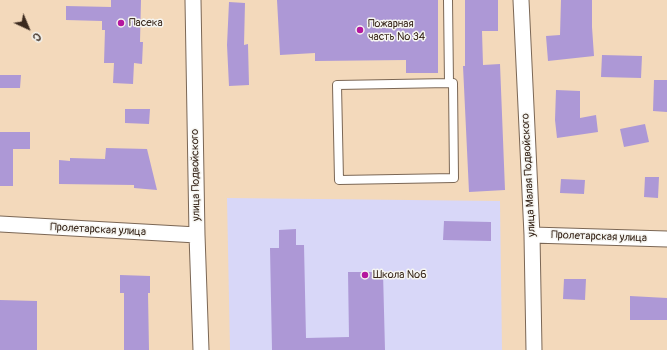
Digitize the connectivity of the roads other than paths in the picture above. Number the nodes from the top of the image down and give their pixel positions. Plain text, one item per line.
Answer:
1 (193, 0) edge
2 (448, 0) edge
3 (521, 0) edge
4 (449, 83) junction
5 (0, 224) edge
6 (197, 235) junction
7 (532, 235) junction
8 (667, 239) edge
9 (201, 350) edge
10 (534, 350) edge

1 - 6 street, улица Подвойского
2 - 4 lane
3 - 7 street, улица Малая Подвойского
4 - 4 lane
5 - 6 street, Пролетарская улица
6 - 9 street, улица Подвойского
7 - 8 street, Пролетарская улица
7 - 10 street, улица Малая Подвойского

